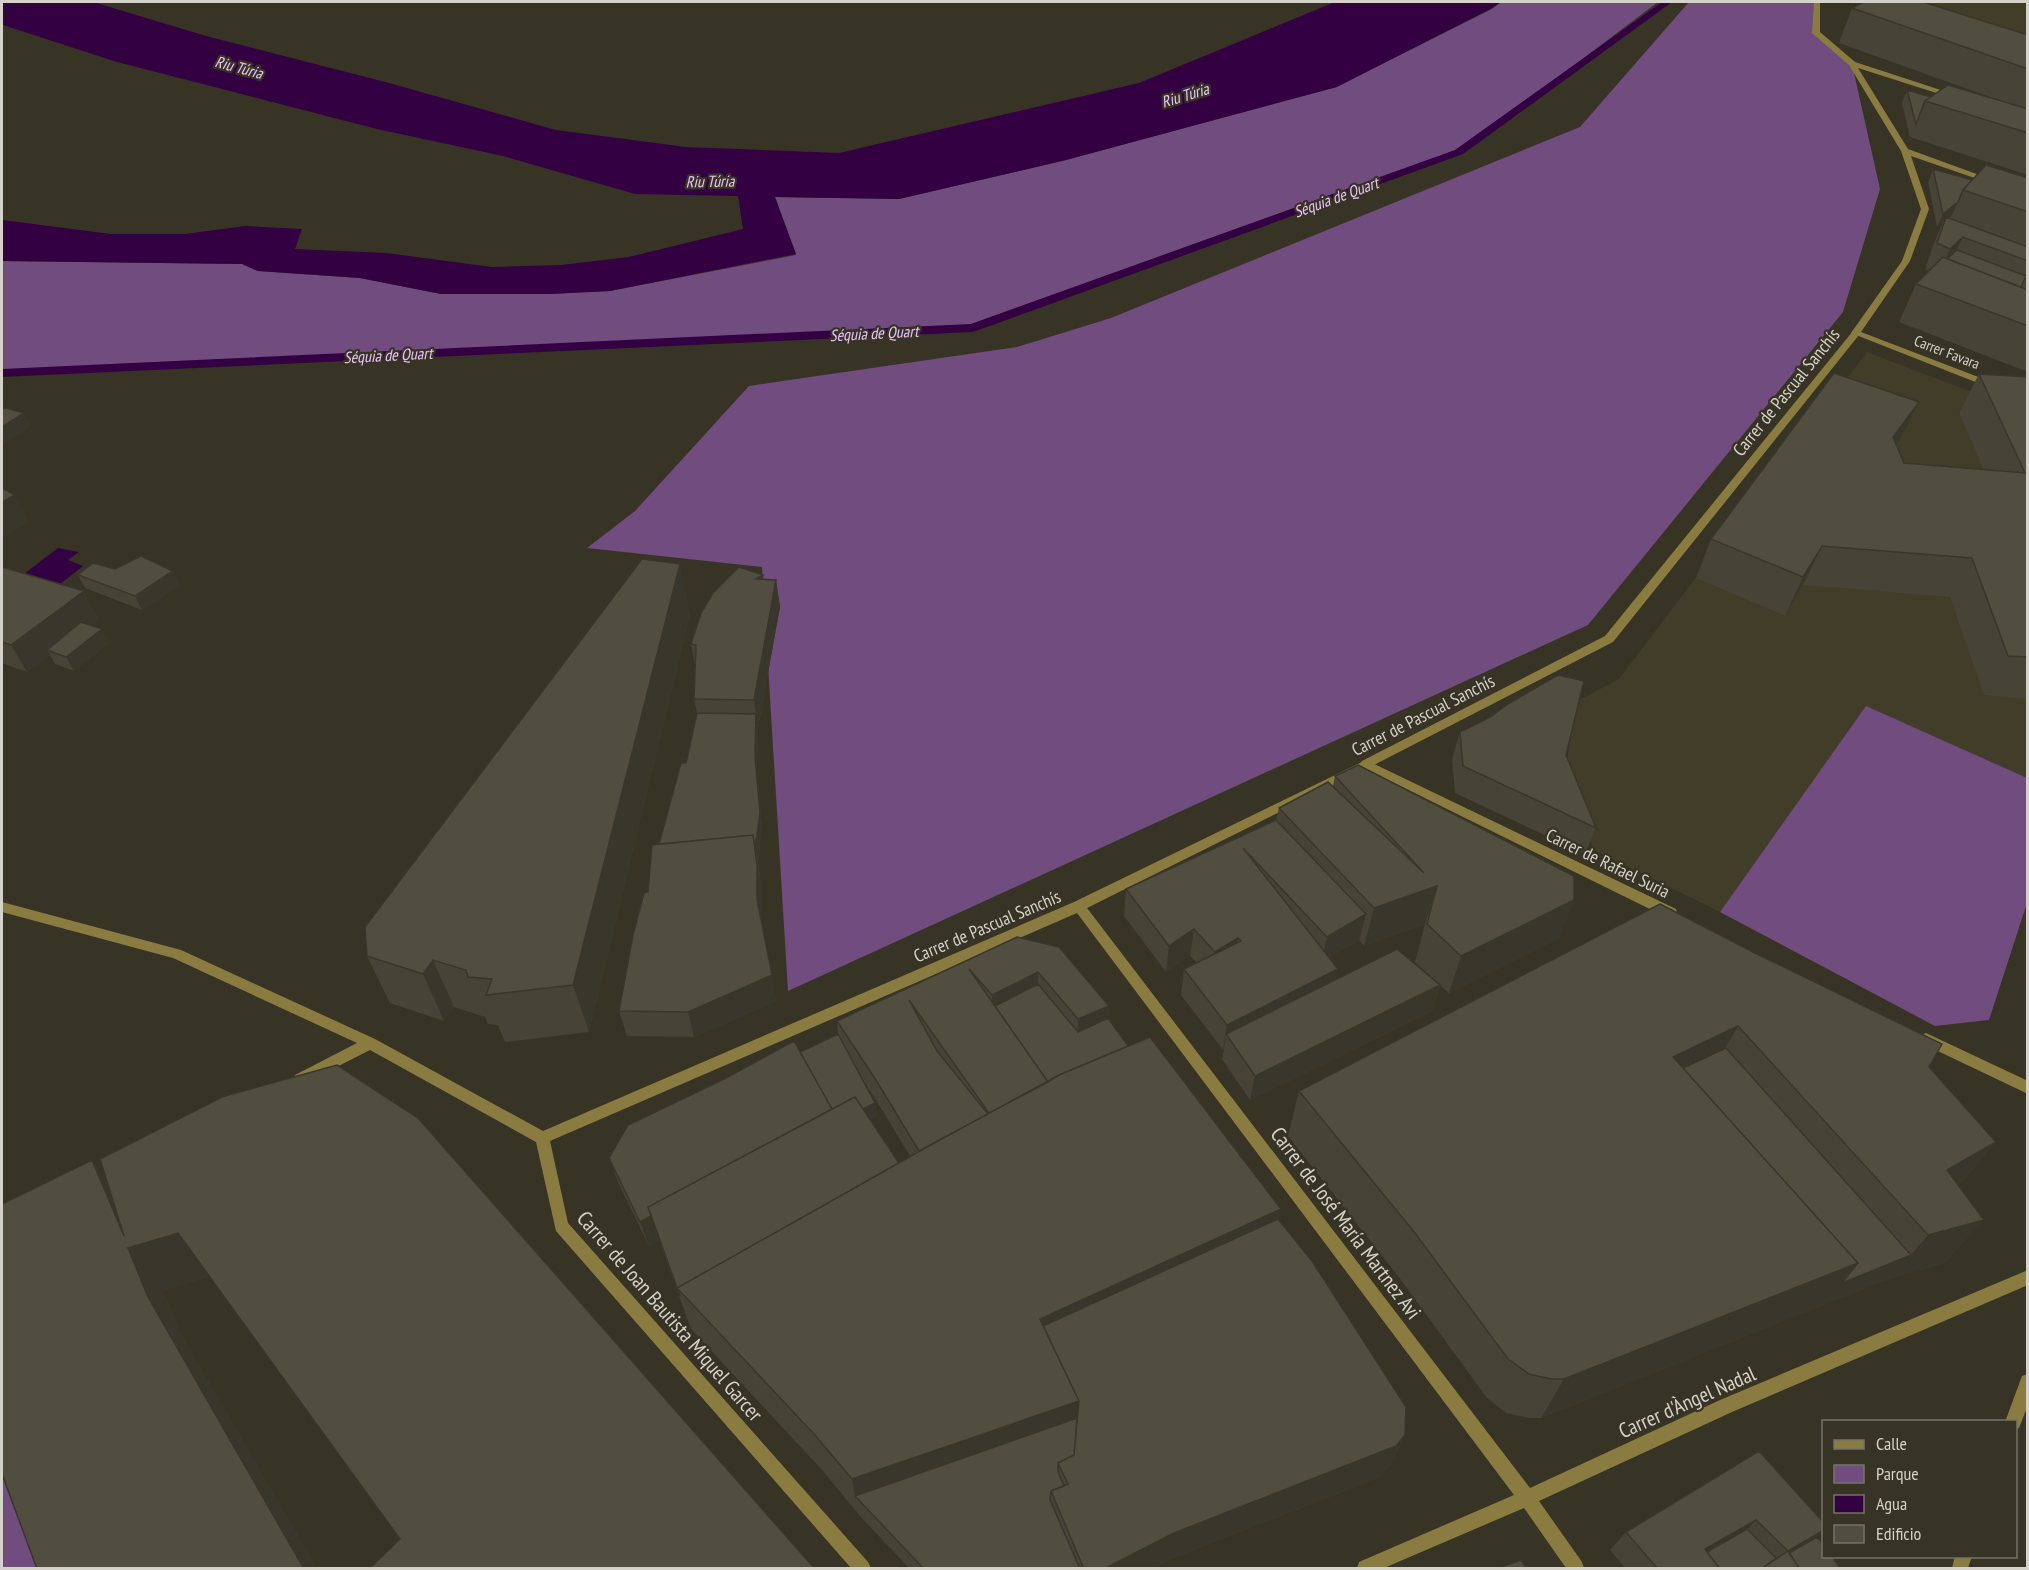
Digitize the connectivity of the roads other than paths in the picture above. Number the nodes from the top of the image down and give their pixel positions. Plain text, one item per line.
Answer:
1 (1817, 2) edge
2 (1852, 64) junction
3 (1962, 98) edge
4 (1905, 151) junction
5 (1994, 181) edge
6 (1856, 333) junction
7 (2006, 391) edge
8 (1366, 764) junction
9 (1079, 906) junction
10 (2, 907) edge
11 (1686, 921) edge
12 (1910, 1031) edge
13 (370, 1043) junction
14 (286, 1086) edge
15 (2028, 1088) edge
16 (542, 1138) junction
17 (2028, 1277) edge
18 (2028, 1382) edge
19 (2014, 1420) edge
20 (1527, 1498) junction
21 (862, 1569) edge
22 (1365, 1569) edge
23 (1576, 1569) edge

1 - 2 street, Carrer de Pascual Sanchís
2 - 3 street
2 - 4 street, Carrer de Pascual Sanchís
4 - 5 street
4 - 6 street, Carrer de Pascual Sanchís
6 - 7 street, Carrer Favara
6 - 8 street, Carrer de Pascual Sanchís
8 - 9 street, Carrer de Pascual Sanchís
8 - 11 street, Carrer de Rafael Suria
9 - 16 street, Carrer de Pascual Sanchís
9 - 20 street, Carrer de José María Martnez Avi
10 - 13 street
12 - 15 street
13 - 14 street
13 - 16 street
16 - 21 street, Carrer de Joan Bautista Miquel Garcer
17 - 20 street, Carrer d'Àngel Nadal
18 - 19 street
20 - 22 street, Carrer d'Àngel Nadal
20 - 23 street, Carrer de José María Martnez Avi

